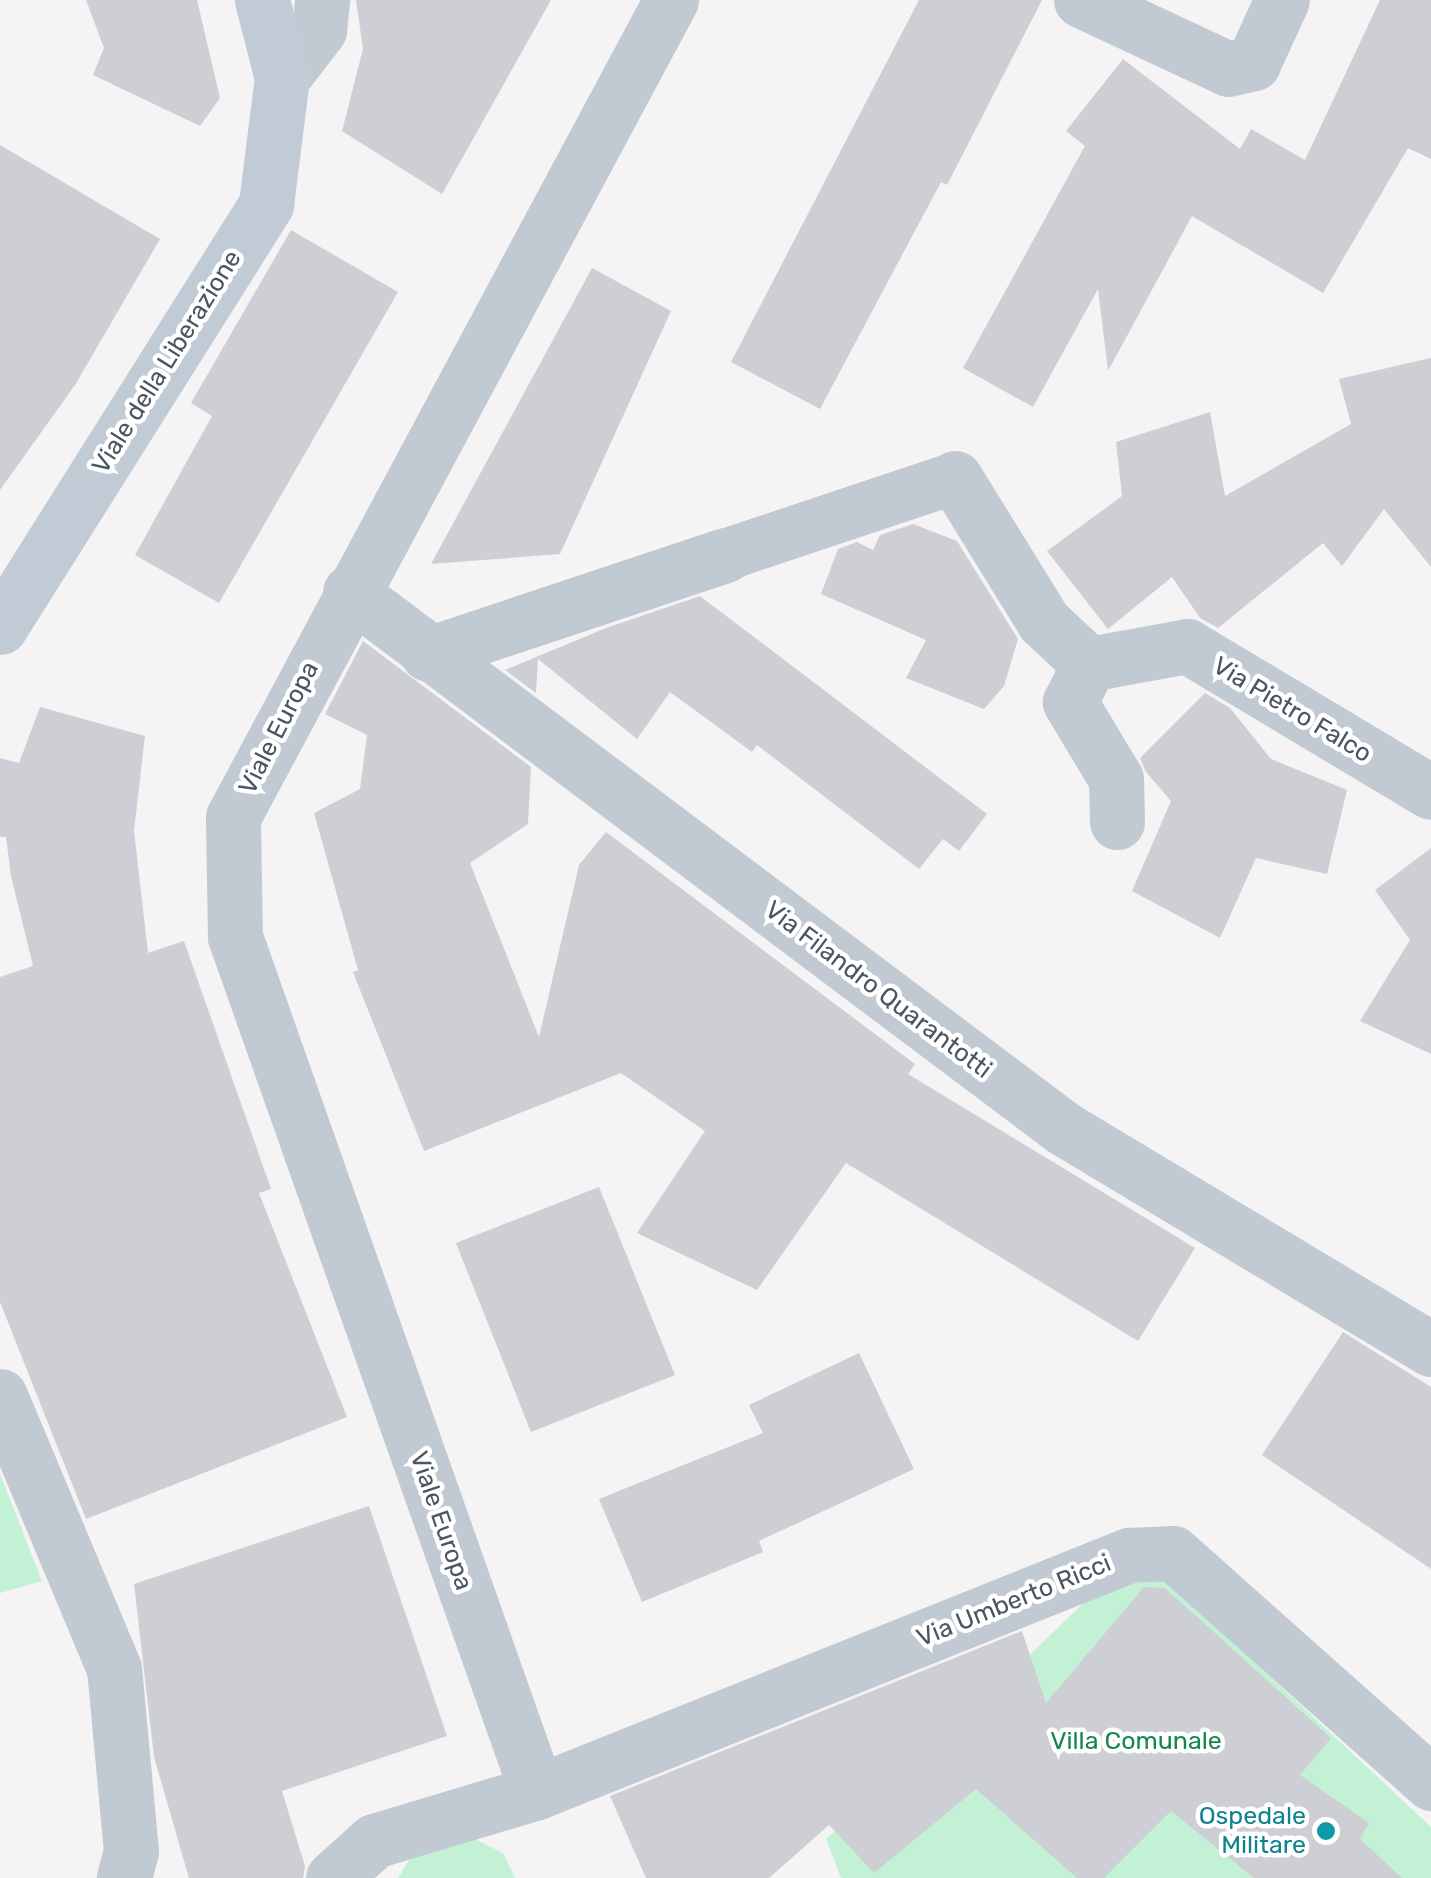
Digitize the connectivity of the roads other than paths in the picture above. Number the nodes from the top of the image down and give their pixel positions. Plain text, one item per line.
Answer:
1 (262, 0) edge
2 (322, 0) edge
3 (671, 0) edge
4 (1081, 0) edge
5 (1282, 0) edge
6 (282, 78) junction
7 (955, 478) joint
8 (724, 555) joint
9 (350, 592) junction
10 (0, 627) edge
11 (428, 654) junction
12 (1089, 664) junction
13 (1431, 792) edge
14 (1118, 822) dead end
15 (1431, 1349) edge
16 (0, 1396) edge
17 (1431, 1783) edge
18 (536, 1792) junction
19 (124, 1878) edge
20 (333, 1878) edge

1 - 6 main road
2 - 6 street
3 - 9 street, Viale Europa
4 - 5 street
6 - 10 main road, Viale della Liberazione
7 - 8 street
7 - 12 street
8 - 11 street
9 - 11 street, Via Filandro Quarantotti
9 - 18 street, Viale Europa
11 - 15 street, Via Filandro Quarantotti
12 - 13 street, Via Pietro Falco
12 - 14 street
16 - 19 street
17 - 18 street, Via Umberto Ricci
18 - 20 street, Via Umberto Ricci

